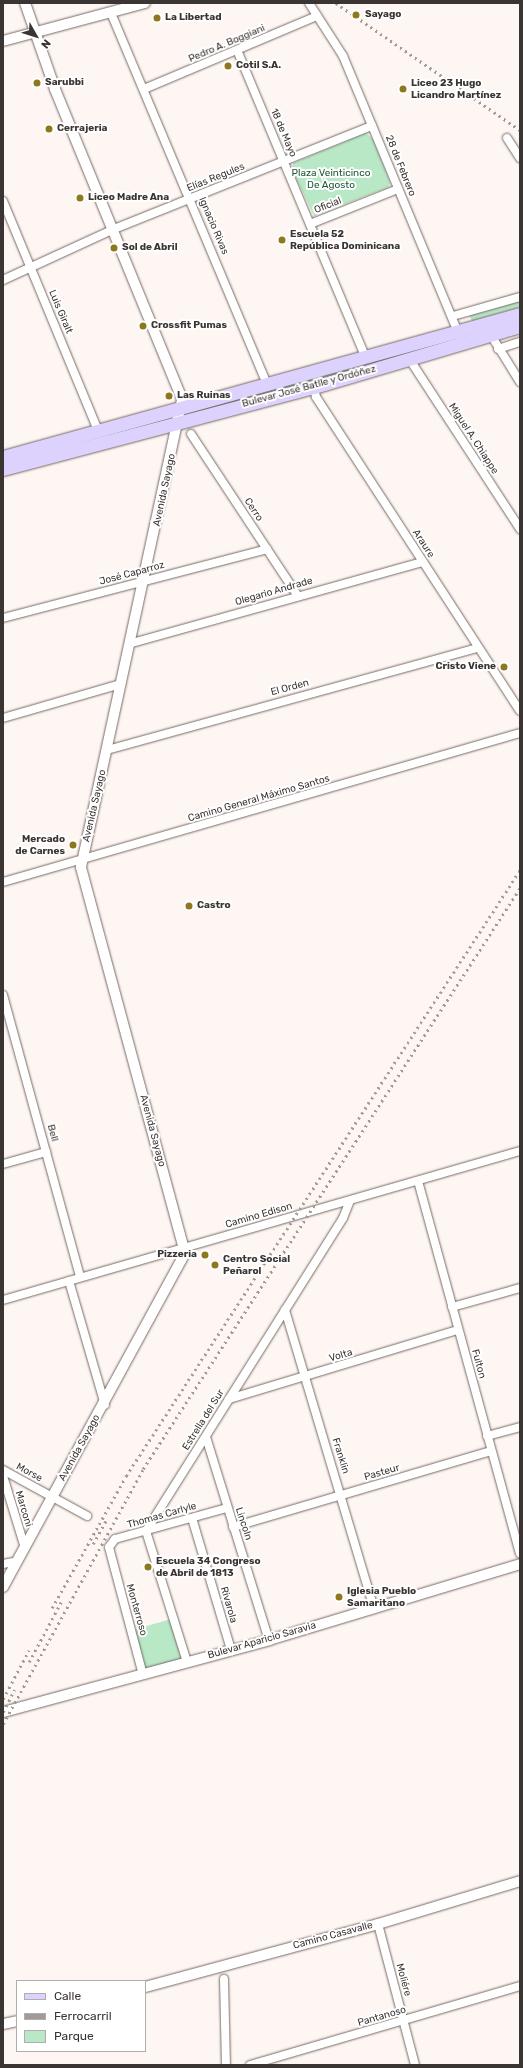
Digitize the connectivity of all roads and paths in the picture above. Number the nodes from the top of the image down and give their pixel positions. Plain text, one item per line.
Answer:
1 (25, 3) edge
2 (145, 3) edge
3 (309, 3) edge
4 (111, 13) junction
5 (317, 16) junction
6 (33, 32) junction
7 (3, 41) edge
8 (237, 50) junction
9 (144, 89) junction
10 (372, 126) junction
11 (507, 138) dead end
12 (520, 158) edge
13 (284, 162) junction
14 (398, 189) junction
15 (190, 199) junction
16 (3, 201) edge
17 (310, 224) junction
18 (114, 229) junction
19 (30, 267) junction
20 (3, 280) edge
21 (520, 297) edge
22 (520, 314) edge
23 (453, 316) junction
24 (520, 326) edge
25 (488, 329) junction
26 (460, 337) junction
27 (520, 342) edge
28 (498, 349) junction
29 (365, 356) junction
30 (410, 360) junction
31 (266, 382) junction
32 (520, 382) edge
33 (314, 387) junction
34 (182, 407) junction
35 (180, 422) junction
36 (98, 430) junction
37 (191, 434) dead end
38 (3, 457) edge
39 (3, 469) edge
40 (520, 529) edge
41 (267, 549) junction
42 (422, 562) junction
43 (144, 582) junction
44 (298, 596) junction
45 (3, 618) edge
46 (132, 643) junction
47 (478, 648) junction
48 (121, 684) junction
49 (520, 711) edge
50 (3, 718) edge
51 (520, 733) edge
52 (107, 750) junction
53 (82, 860) junction
54 (3, 882) edge
55 (3, 995) edge
56 (520, 1151) edge
57 (46, 1152) junction
58 (3, 1164) edge
59 (418, 1181) junction
60 (350, 1201) junction
61 (185, 1248) junction
62 (80, 1278) junction
63 (69, 1281) junction
64 (520, 1288) edge
65 (3, 1300) edge
66 (452, 1307) junction
67 (285, 1310) junction
68 (458, 1330) junction
69 (306, 1377) junction
70 (229, 1399) junction
71 (105, 1405) junction
72 (520, 1427) edge
73 (487, 1436) junction
74 (206, 1437) junction
75 (491, 1451) junction
76 (3, 1470) edge
77 (3, 1476) edge
78 (341, 1495) junction
79 (53, 1497) junction
80 (227, 1508) junction
81 (87, 1516) dead end
82 (192, 1518) junction
83 (233, 1528) junction
84 (146, 1531) junction
85 (24, 1548) junction
86 (108, 1551) joint
87 (520, 1553) edge
88 (18, 1561) junction
89 (3, 1564) edge
90 (520, 1564) edge
91 (3, 1587) edge
92 (374, 1608) junction
93 (269, 1640) junction
94 (231, 1650) junction
95 (187, 1662) junction
96 (144, 1674) junction
97 (3, 1712) edge
98 (520, 1881) edge
99 (378, 1924) junction
100 (224, 1979) dead end
101 (520, 1986) edge
102 (146, 1987) edge
103 (16, 2021) edge
104 (403, 2021) junction
105 (3, 2024) edge
106 (226, 2065) edge
107 (250, 2065) edge
108 (415, 2065) edge

1 - 6 street, Avenida Sayago
2 - 4 street
3 - 5 street, 28 de Febrero
4 - 6 street
4 - 9 street, Ignacio Rivas
5 - 8 street, Pedro A. Boggiani
5 - 10 street, 28 de Febrero
6 - 7 street
6 - 18 street, Avenida Sayago
8 - 9 street, Pedro A. Boggiani
8 - 13 street, 18 de Mayo
9 - 15 street, Ignacio Rivas
10 - 13 street, Elías Regules
10 - 14 street, 28 de Febrero
11 - 12 street
13 - 15 street, Elías Regules
13 - 17 street, 18 de Mayo
14 - 17 street, Oficial
14 - 23 street, 28 de Febrero
15 - 18 street, Elías Regules
15 - 31 street, Ignacio Rivas
16 - 19 street, Luis Giralt
17 - 29 street, 18 de Mayo
18 - 19 street, Elías Regules
18 - 34 street, Avenida Sayago
19 - 20 street, Elías Regules
19 - 36 street, Luis Giralt
21 - 23 street
22 - 25 main road, Bulevar José Batlle y Ordóñez
23 - 26 street, 28 de Febrero
24 - 25 main road, Bulevar José Batlle y Ordóñez
25 - 26 main road, Bulevar José Batlle y Ordóñez
25 - 28 street
26 - 29 main road, Bulevar José Batlle y Ordóñez
26 - 30 main road, Bulevar José Batlle y Ordóñez
27 - 28 street
28 - 32 street
29 - 31 main road, Bulevar José Batlle y Ordóñez
30 - 33 main road, Bulevar José Batlle y Ordóñez
30 - 40 street, Miguel A. Chiappe
31 - 34 main road, Bulevar José Batlle y Ordóñez
33 - 35 main road, Bulevar José Batlle y Ordóñez
33 - 42 street, Araure
34 - 35 street, Avenida Sayago
34 - 36 main road, Bulevar José Batlle y Ordóñez
35 - 39 main road, Bulevar José Batlle y Ordóñez
35 - 43 street, Avenida Sayago
36 - 38 main road, Bulevar José Batlle y Ordóñez
37 - 41 street, Cerro
41 - 43 street, José Caparroz
41 - 44 street, Cerro
42 - 44 street, Olegario Andrade
42 - 47 street, Araure
43 - 45 street, José Caparroz
43 - 46 street, Avenida Sayago
44 - 46 street, Olegario Andrade
46 - 48 street, Avenida Sayago
47 - 49 street, Araure
47 - 52 street, El Orden
48 - 50 street
48 - 52 street, Avenida Sayago
51 - 53 street, Camino General Máximo Santos
52 - 53 street, Avenida Sayago
53 - 54 street, Camino General Máximo Santos
53 - 61 street, Avenida Sayago
55 - 57 street, Bell
56 - 59 street, Camino Edison
57 - 58 street
57 - 62 street, Bell
59 - 60 street, Camino Edison
59 - 66 street, Fulton
60 - 61 street, Camino Edison
60 - 67 street, Estrella del Sur
61 - 62 street, Camino Edison
61 - 71 street, Avenida Sayago
62 - 63 street, Camino Edison
63 - 65 street, Camino Edison
63 - 71 street
64 - 66 street
66 - 68 street, Fulton
67 - 69 street, Franklin
67 - 70 street, Estrella del Sur
68 - 69 street, Volta
68 - 73 street, Fulton
69 - 70 street, Volta
69 - 78 street, Franklin
70 - 74 street, Estrella del Sur
71 - 79 street, Avenida Sayago
72 - 73 street
73 - 75 street, Fulton
74 - 80 street, Lincoln
74 - 84 street, Estrella del Sur
75 - 78 street, Pasteur
75 - 87 street, Fulton
76 - 79 street, Morse
77 - 85 street, Marconi
78 - 83 street, Pasteur
78 - 92 street, Franklin
79 - 81 street, Morse
79 - 85 street, Avenida Sayago
80 - 82 street, Thomas Carlyle
80 - 83 street, Lincoln
82 - 84 street, Thomas Carlyle
82 - 94 street, Rivarola
83 - 93 street, Lincoln
84 - 86 street, Thomas Carlyle
84 - 95 street
85 - 88 street, Avenida Sayago
86 - 96 street, Monterroso
88 - 89 street
88 - 91 street, Avenida Sayago
90 - 92 street, Bulevar Aparicio Saravia
92 - 93 street, Bulevar Aparicio Saravia
93 - 94 street, Bulevar Aparicio Saravia
94 - 95 street, Bulevar Aparicio Saravia
95 - 96 street, Bulevar Aparicio Saravia
96 - 97 street, Bulevar Aparicio Saravia
98 - 99 street, Camino Casavalle
99 - 102 street, Camino Casavalle
99 - 104 street, Moliére
100 - 106 street
101 - 104 street, Pantanoso
103 - 105 street
104 - 107 street, Pantanoso
104 - 108 street, Moliére

